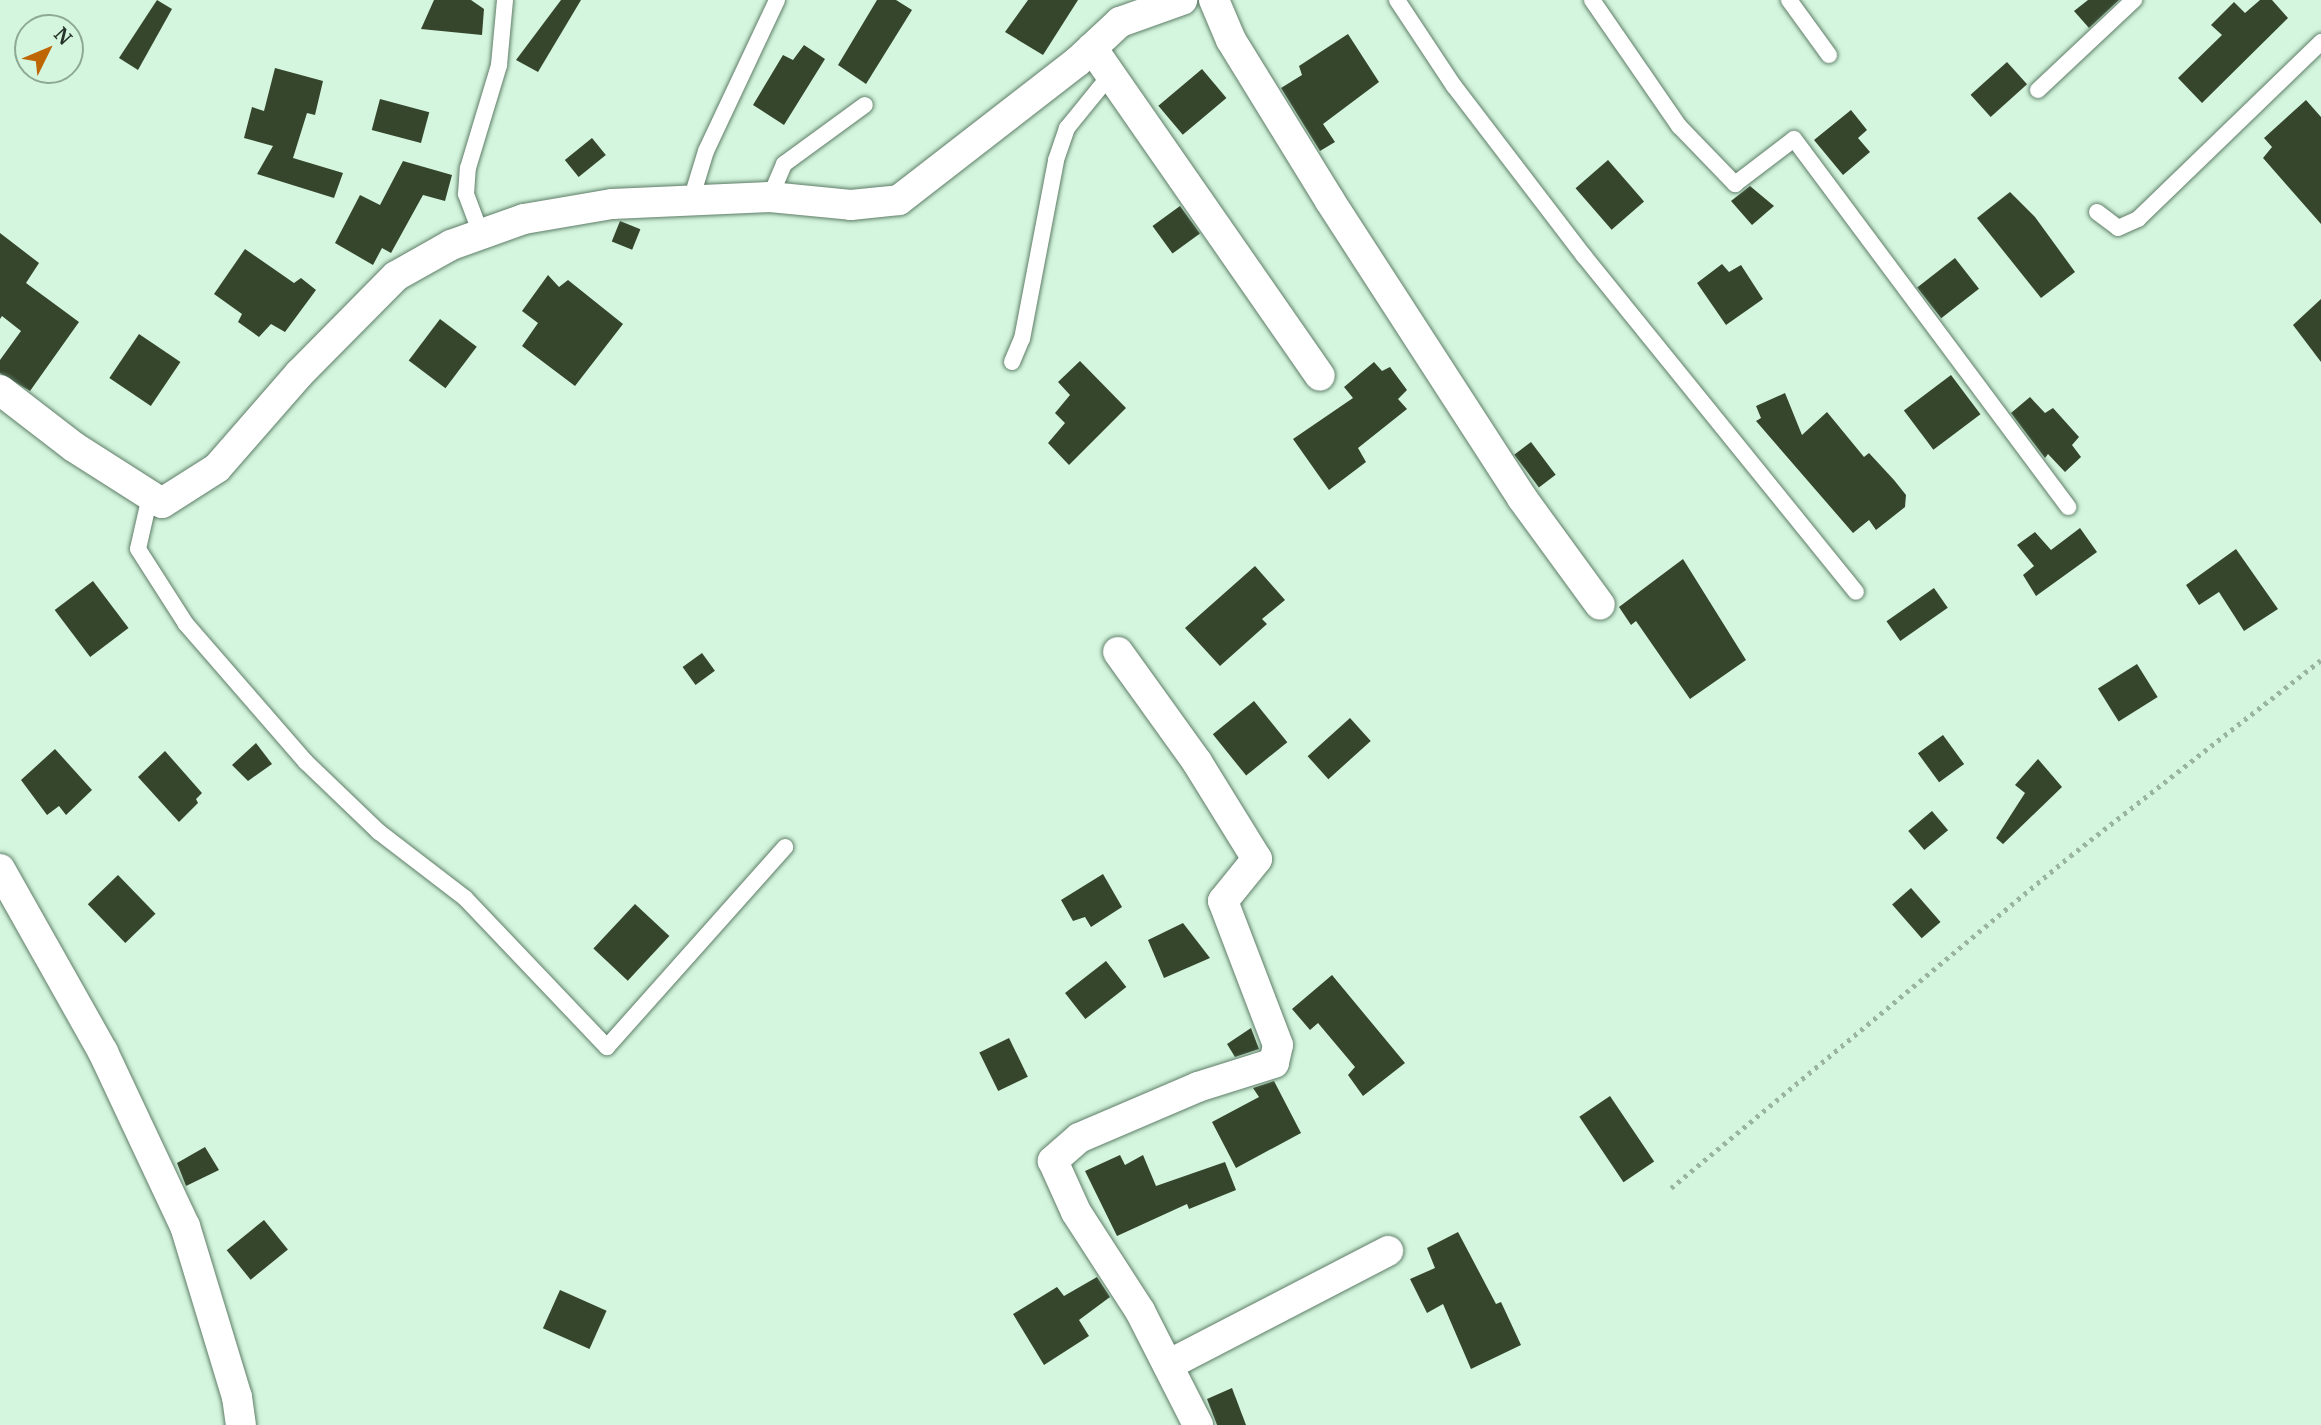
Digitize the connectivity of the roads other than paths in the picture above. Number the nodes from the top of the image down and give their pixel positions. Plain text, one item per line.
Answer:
1 (505, 0) edge
2 (777, 0) edge
3 (1214, 0) edge
4 (1397, 0) edge
5 (1592, 0) edge
6 (1790, 0) edge
7 (2134, 0) edge
8 (1178, 1) edge
9 (2321, 42) edge
10 (1092, 48) junction
11 (1829, 55) dead end
12 (1111, 74) junction
13 (2038, 90) dead end
14 (865, 105) dead end
15 (769, 197) junction
16 (691, 201) junction
17 (2097, 212) dead end
18 (481, 234) junction
19 (1012, 362) dead end
20 (1320, 376) dead end
21 (0, 390) edge
22 (150, 496) junction
23 (2068, 507) dead end
24 (1856, 592) dead end
25 (1600, 605) dead end
26 (1118, 652) dead end
27 (785, 847) dead end
28 (0, 869) edge
29 (1388, 1251) dead end
30 (1168, 1365) junction
31 (241, 1425) edge
32 (1198, 1425) edge

1 - 18 lane
2 - 16 lane
3 - 25 street
4 - 24 lane
5 - 23 lane
6 - 11 lane
7 - 13 lane
8 - 10 street
9 - 17 lane
10 - 12 street
10 - 15 street
12 - 19 lane
12 - 20 street
14 - 15 lane
15 - 16 street
16 - 18 street
18 - 22 street
21 - 22 street
22 - 27 lane
26 - 30 street
28 - 31 street
29 - 30 street
30 - 32 street

